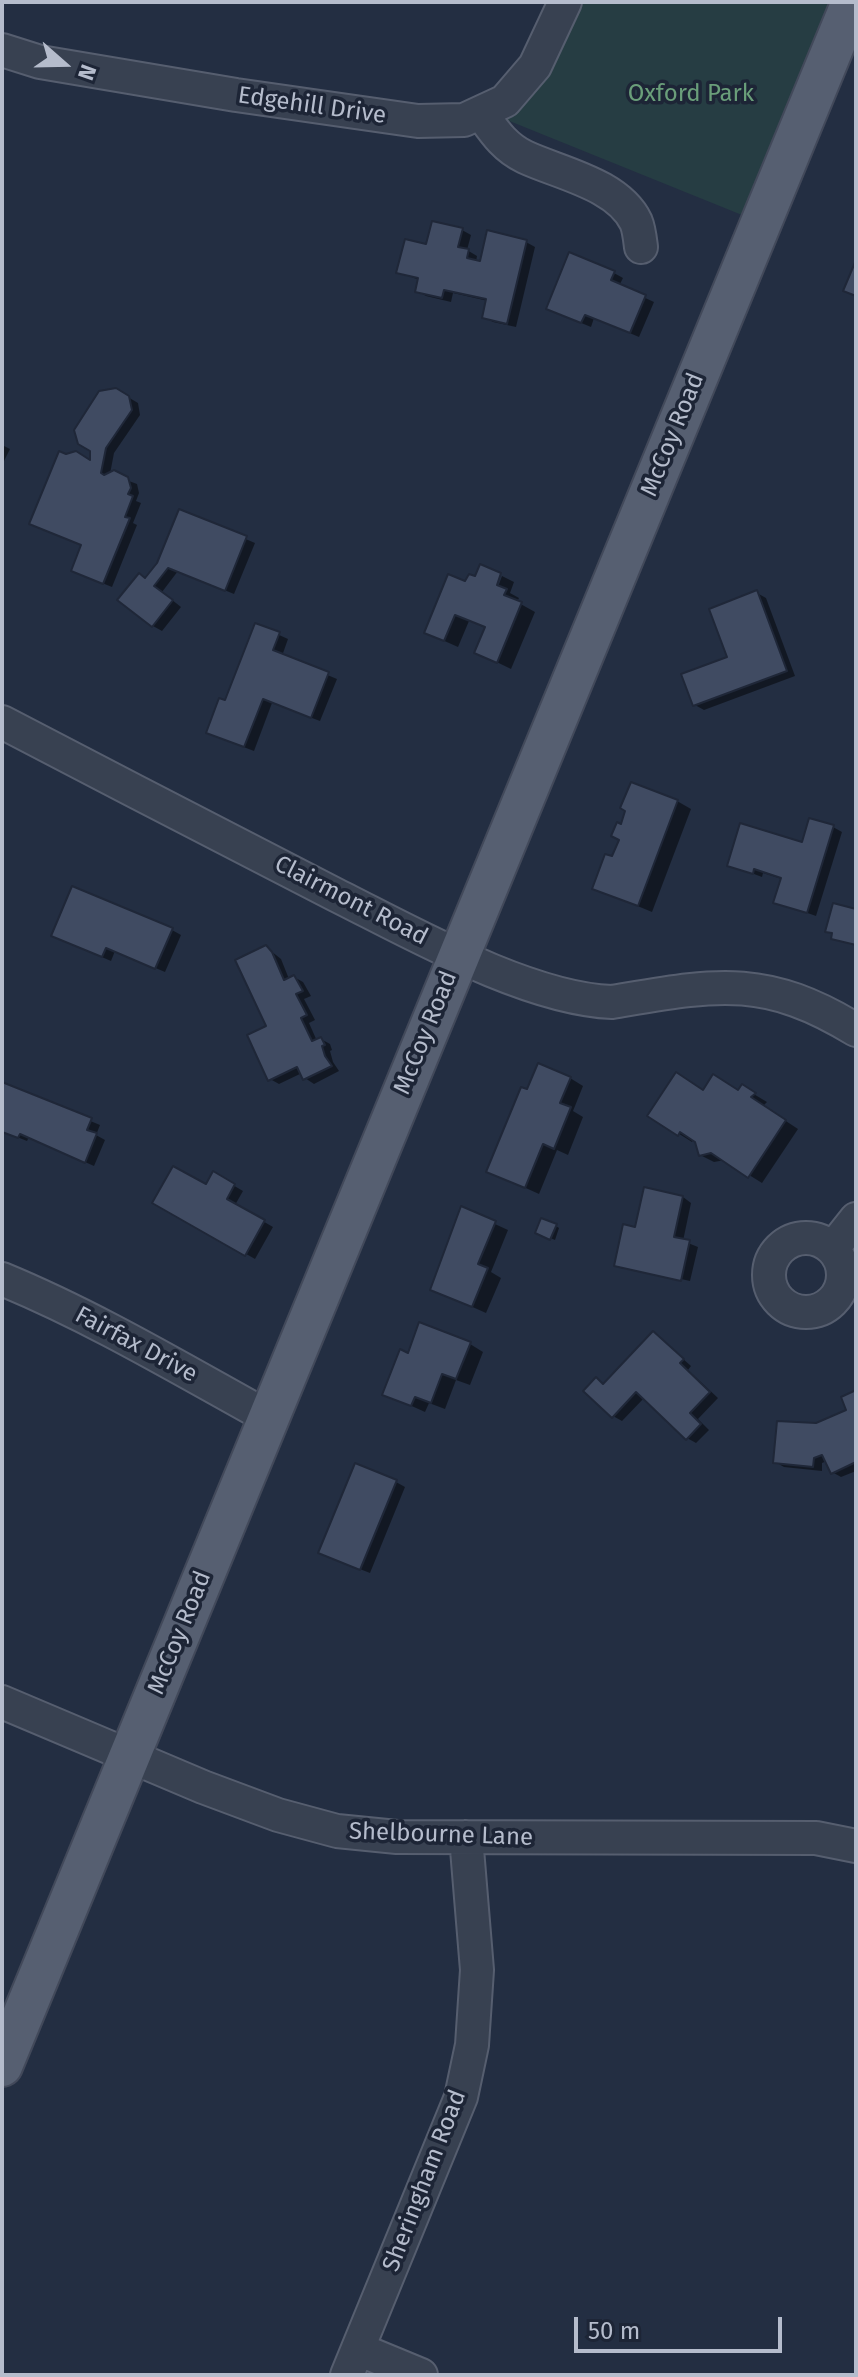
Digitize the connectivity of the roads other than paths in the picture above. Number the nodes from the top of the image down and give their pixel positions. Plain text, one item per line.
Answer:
1 (565, 2) edge
2 (852, 2) edge
3 (2, 50) edge
4 (481, 113) junction
5 (641, 247) dead end
6 (2, 722) edge
7 (458, 954) junction
8 (856, 1030) edge
9 (856, 1219) edge
10 (833, 1248) dead end
11 (2, 1279) edge
12 (268, 1417) junction
13 (2, 1702) edge
14 (130, 1756) junction
15 (466, 1837) junction
16 (856, 1846) edge
17 (2, 2066) edge
18 (353, 2362) edge
19 (421, 2375) edge

1 - 4 street, Edgehill Drive
2 - 7 main road, McCoy Road
3 - 4 street, Edgehill Drive
4 - 5 street
6 - 7 street, Clairmont Road
7 - 8 street, Clairmont Road
7 - 12 main road, McCoy Road
9 - 10 street
11 - 12 street, Fairfax Drive
12 - 14 main road, McCoy Road
13 - 14 street, Shelbourne Lane
14 - 15 street, Shelbourne Lane
14 - 17 main road, McCoy Road
15 - 16 street, Shelbourne Lane
15 - 18 street, Sheringham Road
18 - 19 street

